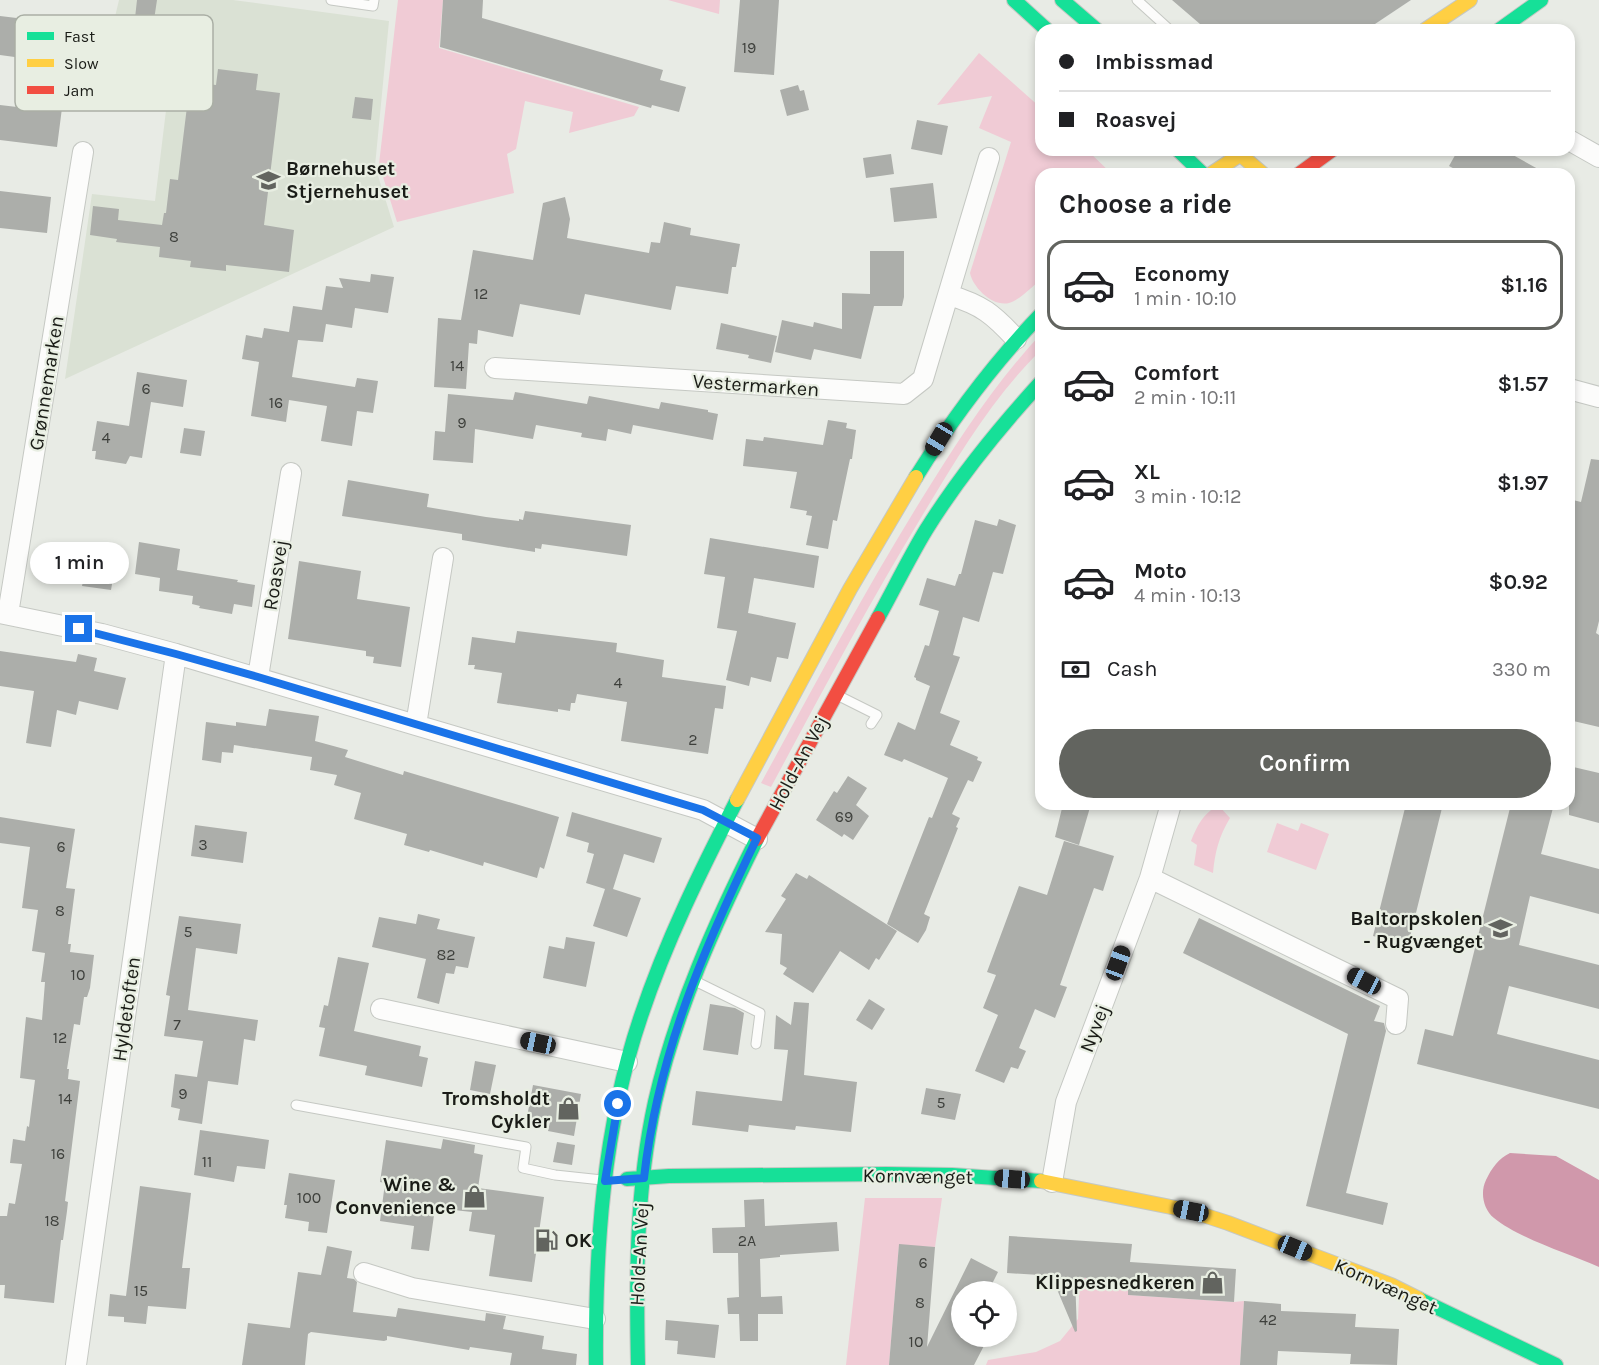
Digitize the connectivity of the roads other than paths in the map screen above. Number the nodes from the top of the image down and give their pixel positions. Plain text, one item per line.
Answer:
1 (331, 0) edge
2 (374, 0) edge
3 (1014, 0) edge
4 (1062, 0) edge
5 (1137, 0) edge
6 (1470, 0) edge
7 (1541, 0) edge
8 (1040, 24) edge
9 (1090, 24) edge
10 (1163, 24) edge
11 (1434, 24) edge
12 (1507, 24) edge
13 (1575, 144) edge
14 (83, 152) dead end
15 (1184, 156) edge
16 (1236, 156) edge
17 (1245, 156) edge
18 (1324, 156) edge
19 (989, 158) dead end
20 (1599, 158) edge
21 (1197, 168) edge
22 (1220, 168) edge
23 (1257, 168) edge
24 (1307, 168) edge
25 (949, 295) junction
26 (1035, 320) edge
27 (1016, 339) junction
28 (495, 368) dead end
29 (1035, 388) edge
30 (1575, 391) edge
31 (1599, 397) edge
32 (291, 473) dead end
33 (443, 558) dead end
34 (4, 614) edge
35 (176, 654) junction
36 (258, 677) junction
37 (835, 694) junction
38 (871, 724) dead end
39 (416, 725) junction
40 (1169, 810) edge
41 (725, 822) junction
42 (757, 838) junction
43 (1150, 878) junction
44 (693, 980) junction
45 (381, 1009) dead end
46 (1396, 1023) dead end
47 (756, 1044) dead end
48 (627, 1062) junction
49 (296, 1105) dead end
50 (644, 1178) junction
51 (605, 1181) junction
52 (1052, 1182) junction
53 (364, 1273) dead end
54 (595, 1328) junction
55 (76, 1365) edge
56 (596, 1365) edge
57 (601, 1365) edge
58 (638, 1365) edge
59 (1556, 1365) edge

1 - 2 lane
3 - 8 street
4 - 9 street
5 - 10 lane
6 - 11 street
7 - 12 street
13 - 20 street
14 - 34 street, Grønnemarken
15 - 21 street
16 - 22 street
17 - 23 street
18 - 24 street
19 - 25 street, Vestermarken
25 - 27 street
25 - 28 street, Vestermarken
26 - 27 street, Hold-An Vej
27 - 41 street, Hold-An Vej
29 - 37 street, Hold-An Vej
30 - 31 street
32 - 36 street, Roasvej
33 - 39 street
34 - 35 street
35 - 36 street
35 - 55 street, Hyldetoften
36 - 39 street
37 - 38 lane
37 - 42 street, Hold-An Vej
39 - 41 street
40 - 43 street, Nyvej
41 - 42 street
41 - 48 street, Hold-An Vej
42 - 44 street, Hold-An Vej
43 - 46 street
43 - 52 street, Nyvej
44 - 47 lane
44 - 50 street, Hold-An Vej
45 - 48 street
48 - 51 street, Hold-An Vej
49 - 51 lane
50 - 51 street, Kornvænget
50 - 52 street, Kornvænget
50 - 58 street, Hold-An Vej
51 - 54 street, Hold-An Vej
52 - 59 street, Kornvænget
53 - 54 street
54 - 56 street, Hold-An Vej
54 - 57 street

